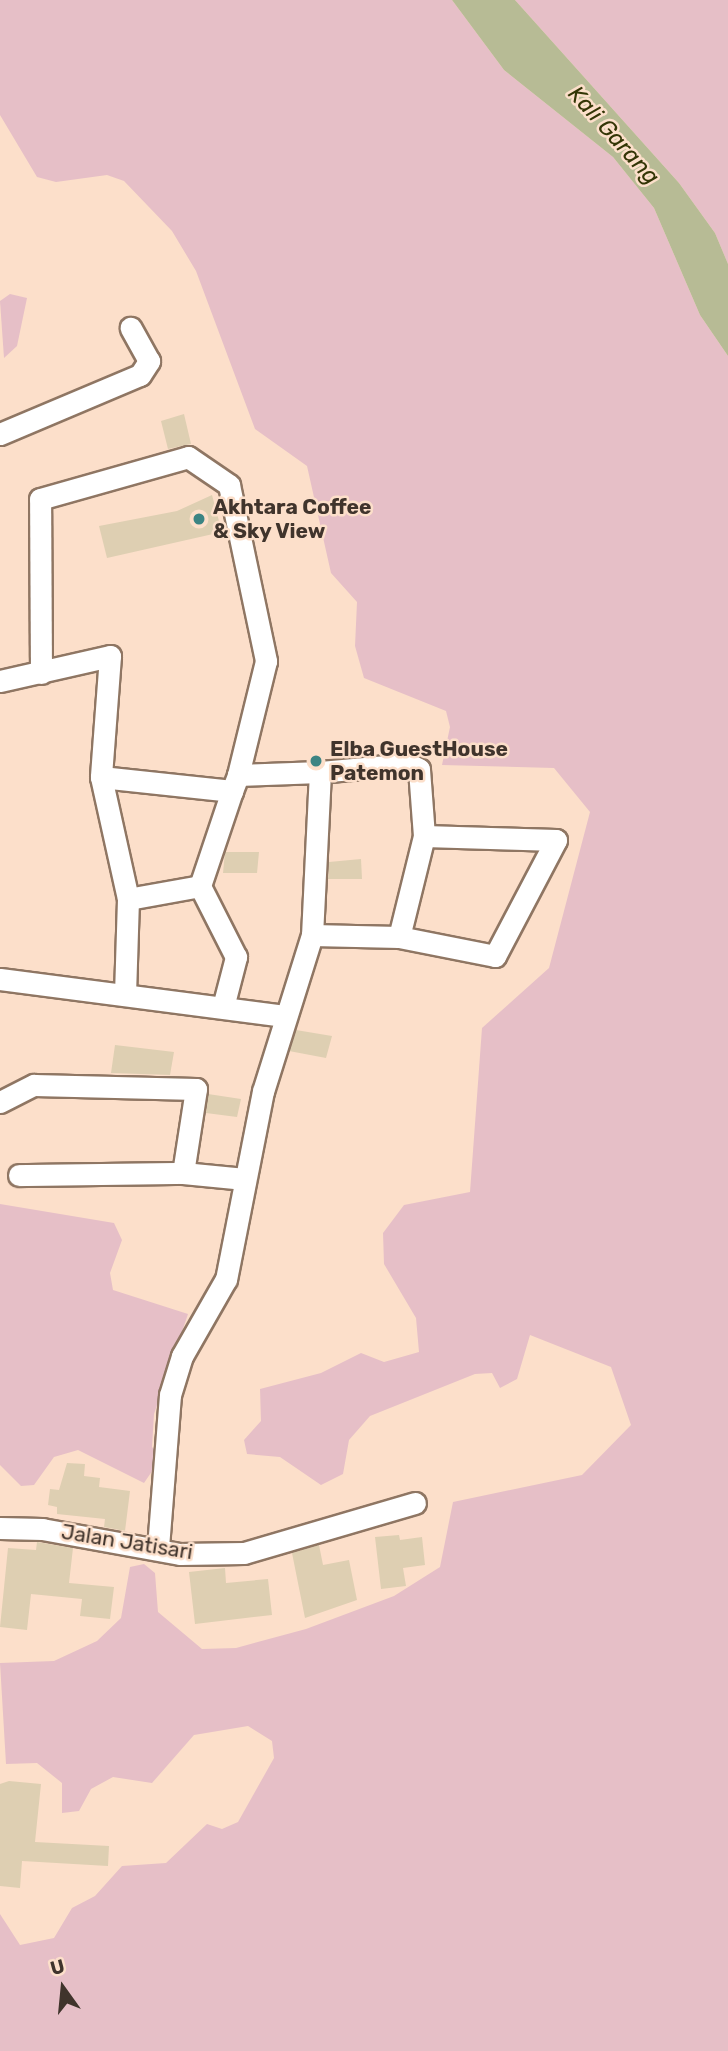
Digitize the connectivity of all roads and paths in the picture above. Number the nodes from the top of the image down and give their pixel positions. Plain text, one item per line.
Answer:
1 (131, 328) dead end
2 (0, 435) edge
3 (41, 673) junction
4 (0, 681) edge
5 (320, 772) junction
6 (101, 777) junction
7 (235, 783) junction
8 (424, 836) junction
9 (200, 886) junction
10 (128, 899) junction
11 (312, 935) junction
12 (399, 937) junction
13 (0, 979) edge
14 (125, 993) junction
15 (223, 1007) junction
16 (285, 1016) junction
17 (0, 1102) edge
18 (183, 1173) junction
19 (19, 1175) dead end
20 (245, 1179) junction
21 (415, 1503) dead end
22 (0, 1528) edge
23 (158, 1548) junction

1 - 2 street
3 - 4 street
3 - 6 street
3 - 7 street
5 - 7 street
5 - 8 street
5 - 11 street
6 - 7 street
6 - 10 street
7 - 9 street
8 - 12 street
8 - 12 street
9 - 10 street
9 - 15 street
10 - 14 street
11 - 12 street
11 - 16 street
13 - 14 street
14 - 15 street
15 - 16 street
16 - 20 street
17 - 18 street
18 - 19 street
18 - 20 street
20 - 23 street
21 - 23 street, Jalan Jatisari
22 - 23 street, Jalan Jatisari

